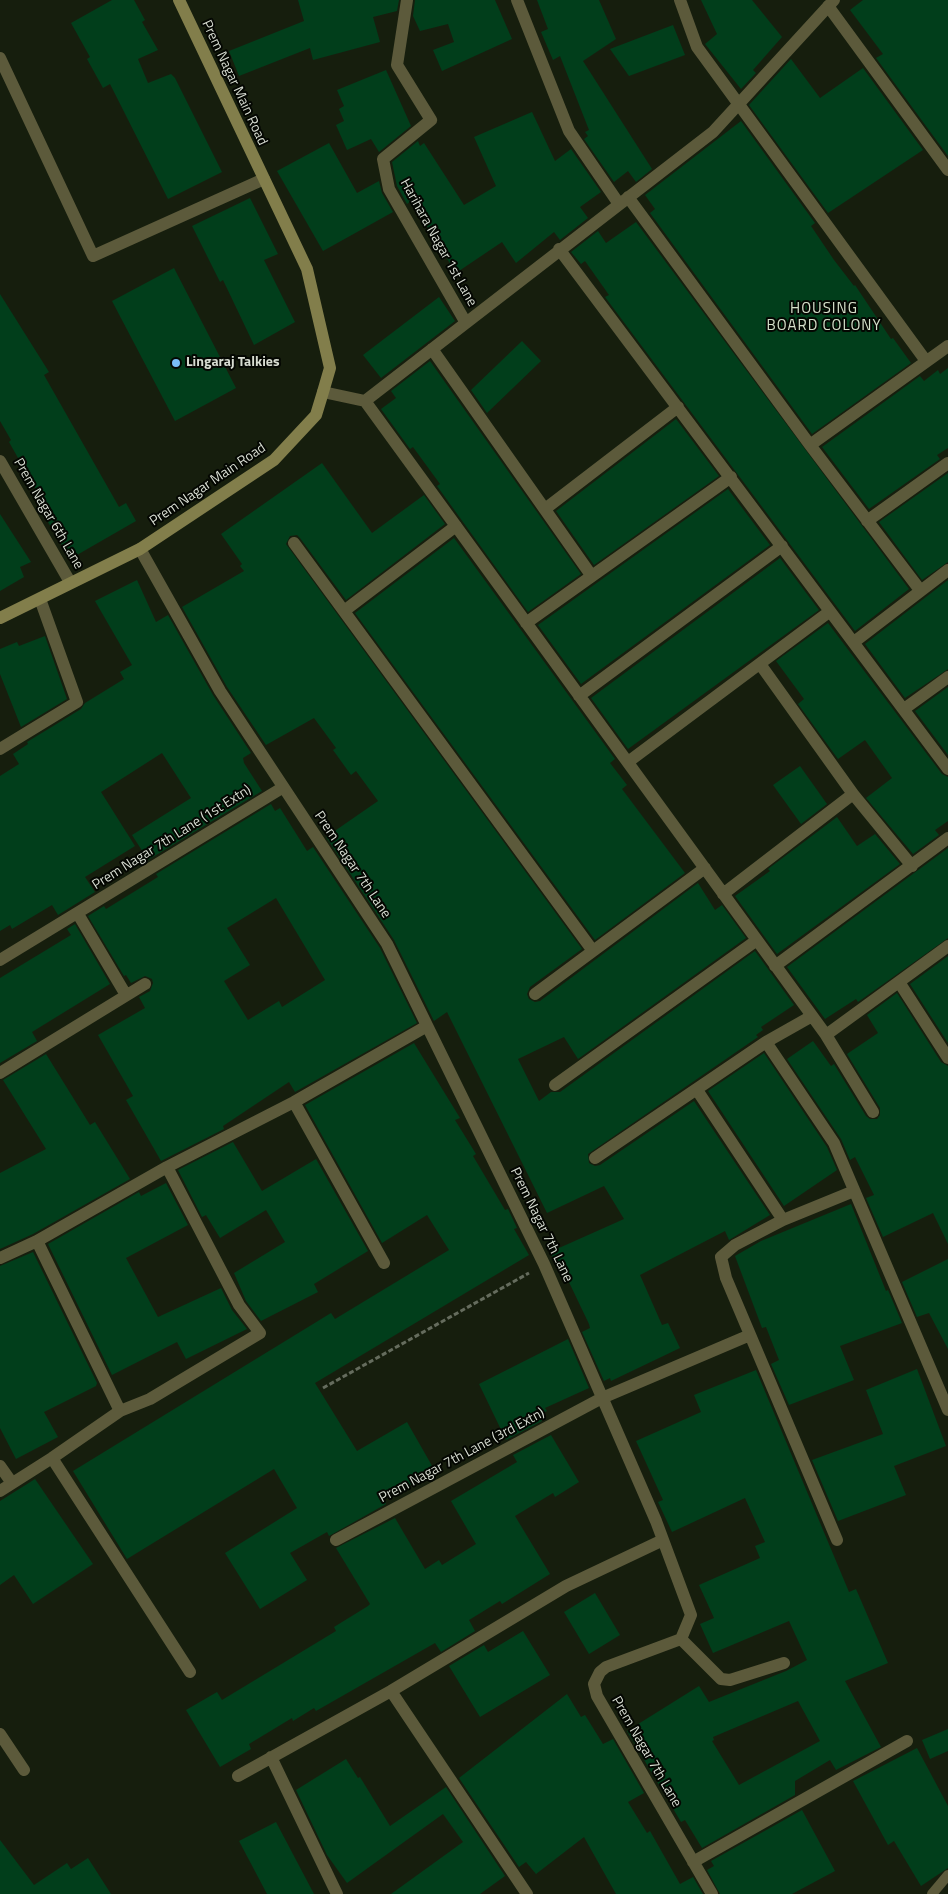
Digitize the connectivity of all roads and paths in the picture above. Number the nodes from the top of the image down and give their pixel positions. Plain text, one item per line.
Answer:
1 (178, 0) edge
2 (407, 0) edge
3 (516, 0) edge
4 (680, 0) edge
5 (831, 3) edge
6 (0, 58) edge
7 (739, 106) junction
8 (948, 170) edge
9 (264, 179) junction
10 (624, 201) junction
11 (559, 249) junction
12 (466, 323) junction
13 (948, 346) edge
14 (432, 349) junction
15 (926, 361) junction
16 (323, 392) junction
17 (365, 401) junction
18 (678, 407) junction
19 (810, 445) junction
20 (0, 461) edge
21 (948, 463) edge
22 (731, 477) junction
23 (545, 509) junction
24 (868, 521) junction
25 (456, 526) junction
26 (294, 543) dead end
27 (782, 546) junction
28 (140, 549) junction
29 (948, 570) edge
30 (591, 575) junction
31 (70, 582) junction
32 (920, 590) junction
33 (40, 599) junction
34 (344, 611) junction
35 (829, 612) junction
36 (0, 618) edge
37 (526, 623) junction
38 (854, 642) junction
39 (760, 664) junction
40 (948, 677) edge
41 (579, 696) junction
42 (904, 709) junction
43 (0, 749) edge
44 (628, 762) junction
45 (948, 769) edge
46 (282, 788) junction
47 (853, 794) junction
48 (948, 838) edge
49 (912, 866) junction
50 (705, 868) junction
51 (723, 894) junction
52 (78, 914) junction
53 (756, 940) junction
54 (948, 946) edge
55 (593, 951) junction
56 (0, 960) edge
57 (775, 966) junction
58 (899, 982) junction
59 (145, 984) dead end
60 (535, 994) dead end
61 (126, 995) junction
62 (812, 1016) junction
63 (427, 1026) junction
64 (826, 1035) junction
65 (766, 1042) junction
66 (948, 1058) edge
67 (0, 1073) edge
68 (555, 1085) dead end
69 (697, 1090) junction
70 (294, 1102) junction
71 (874, 1112) dead end
72 (595, 1158) dead end
73 (167, 1167) junction
74 (854, 1191) junction
75 (783, 1220) junction
76 (37, 1241) junction
77 (0, 1258) edge
78 (384, 1263) dead end
79 (544, 1264) junction
80 (750, 1335) junction
81 (322, 1388) dead end
82 (602, 1398) junction
83 (948, 1410) edge
84 (120, 1411) junction
85 (52, 1458) junction
86 (0, 1466) edge
87 (12, 1482) junction
88 (0, 1490) edge
89 (336, 1540) dead end
90 (663, 1540) junction
91 (837, 1540) dead end
92 (681, 1638) junction
93 (784, 1663) dead end
94 (190, 1672) dead end
95 (391, 1692) junction
96 (0, 1734) edge
97 (907, 1741) dead end
98 (271, 1757) junction
99 (24, 1770) dead end
100 (238, 1776) dead end
101 (693, 1862) junction
102 (948, 1875) edge
103 (523, 1892) edge
104 (337, 1894) edge
105 (712, 1894) edge
106 (932, 1894) edge

1 - 9 street, Prem Nagar Main Road
2 - 12 street, Harihara Nagar 1st Lane
3 - 10 street
4 - 7 street
5 - 7 street
5 - 8 street
6 - 9 street
7 - 10 street
7 - 15 street
9 - 16 street, Prem Nagar Main Road
10 - 11 street
10 - 19 street
11 - 12 street
11 - 18 street
12 - 14 street
13 - 15 street
14 - 17 street
14 - 23 street
15 - 19 street
16 - 17 street
16 - 28 street, Prem Nagar Main Road
17 - 25 street
18 - 22 street
18 - 23 street
19 - 24 street
20 - 31 street, Prem Nagar 6th Lane
21 - 24 street
22 - 27 street
22 - 30 street
23 - 30 street
24 - 32 street
25 - 34 street
25 - 37 street
26 - 34 street
27 - 35 street
27 - 41 street
28 - 31 street, Prem Nagar Main Road
28 - 46 street, Prem Nagar 7th Lane
29 - 32 street
30 - 37 street
31 - 33 street, Prem Nagar Main Road
32 - 38 street
33 - 36 street, Prem Nagar Main Road
33 - 43 street
34 - 55 street
35 - 38 street
35 - 39 street
37 - 41 street
38 - 42 street
39 - 44 street
39 - 47 street
40 - 42 street
41 - 44 street
42 - 45 street
44 - 50 street
46 - 52 street, Prem Nagar 7th Lane (1st Extn)
46 - 63 street, Prem Nagar 7th Lane
47 - 49 street
47 - 51 street
48 - 49 street
49 - 57 street
50 - 51 street
50 - 55 street
51 - 53 street
52 - 56 street, Prem Nagar 7th Lane (1st Extn)
52 - 61 street
53 - 57 street
53 - 68 street
54 - 58 street
55 - 60 street
57 - 62 street
58 - 64 street
58 - 66 street
59 - 61 street
61 - 67 street
62 - 64 street
62 - 65 street
63 - 70 street
63 - 79 street, Prem Nagar 7th Lane
64 - 71 street
65 - 69 street
65 - 74 street
69 - 72 street
69 - 75 street
70 - 73 street
70 - 78 street
73 - 76 street
73 - 84 street
74 - 75 street
74 - 83 street
75 - 80 street
76 - 77 street
76 - 84 street
79 - 81 path
79 - 82 street, Prem Nagar 7th Lane
80 - 82 street, Prem Nagar 7th Lane (3rd Extn)
80 - 91 street
82 - 89 street, Prem Nagar 7th Lane (3rd Extn)
82 - 90 street, Prem Nagar 7th Lane
84 - 85 street
85 - 87 street
85 - 94 street
86 - 87 street
87 - 88 street
90 - 92 street, Prem Nagar 7th Lane
90 - 95 street
92 - 93 street
92 - 101 street, Prem Nagar 7th Lane
95 - 98 street
95 - 103 street
96 - 99 street
97 - 101 street
98 - 100 street
98 - 104 street
101 - 105 street, Prem Nagar 7th Lane
102 - 106 lane

